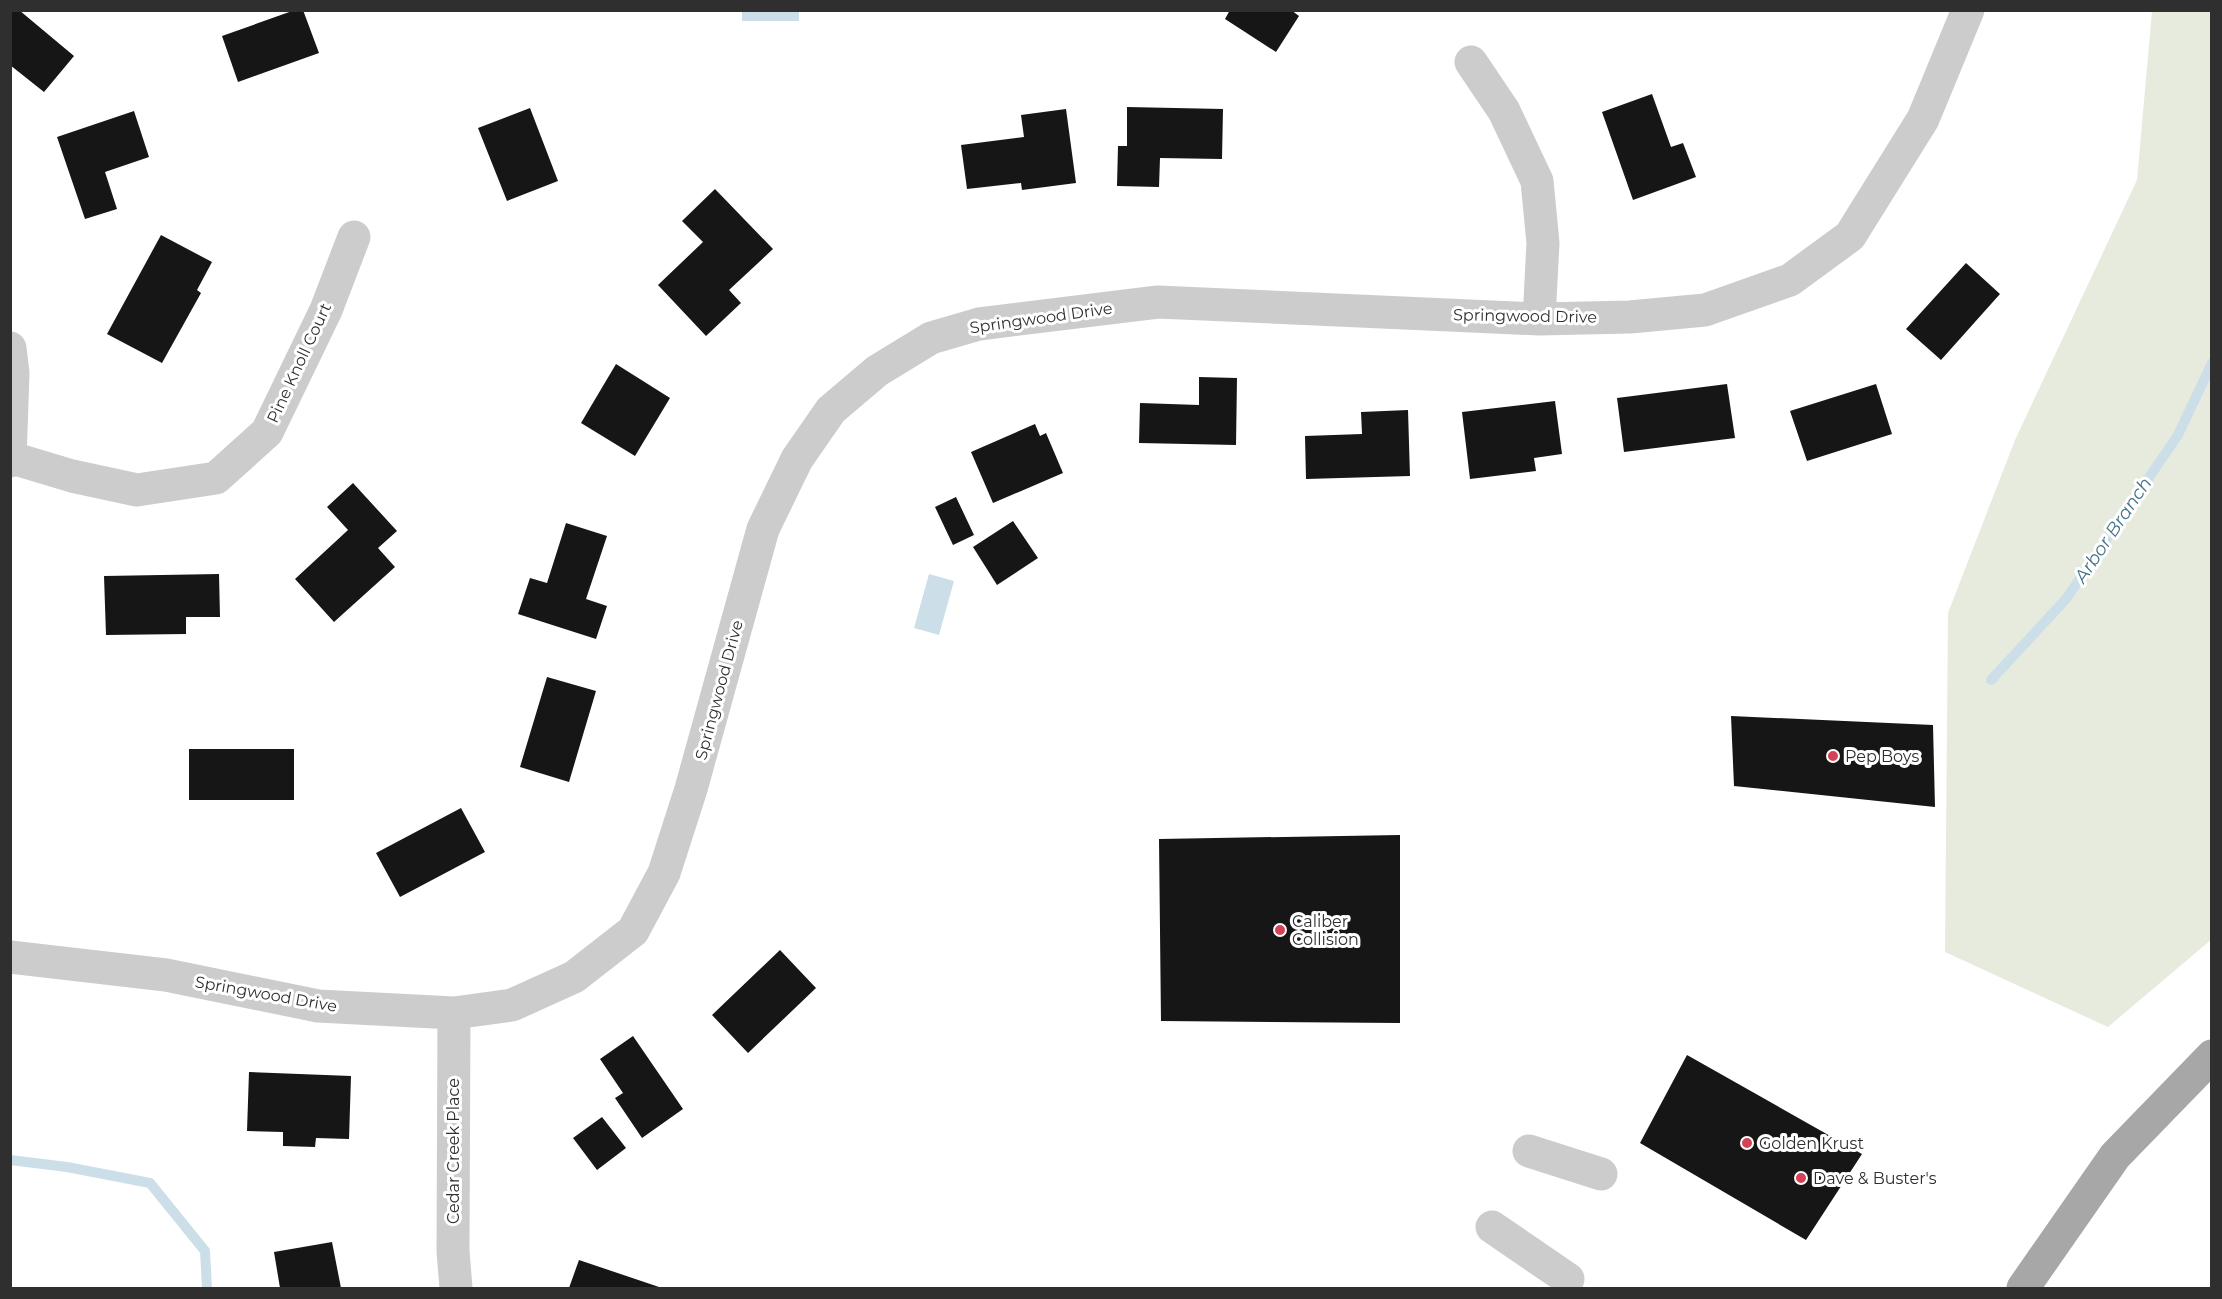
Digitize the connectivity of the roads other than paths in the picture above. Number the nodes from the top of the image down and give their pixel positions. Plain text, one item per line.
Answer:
1 (1968, 10) edge
2 (1471, 62) dead end
3 (354, 237) dead end
4 (1539, 319) junction
5 (10, 348) edge
6 (11, 460) edge
7 (10, 957) edge
8 (454, 1013) junction
9 (2211, 1056) edge
10 (1529, 1151) dead end
11 (1601, 1174) dead end
12 (1492, 1227) dead end
13 (1568, 1279) dead end
14 (456, 1288) edge
15 (2023, 1288) edge

1 - 4 street, Springwood Drive
2 - 4 street
3 - 6 street, Pine Knoll Court
4 - 8 street, Springwood Drive
5 - 6 street
7 - 8 street, Springwood Drive
8 - 14 street, Cedar Creek Place
9 - 15 main road
10 - 11 street
12 - 13 street

